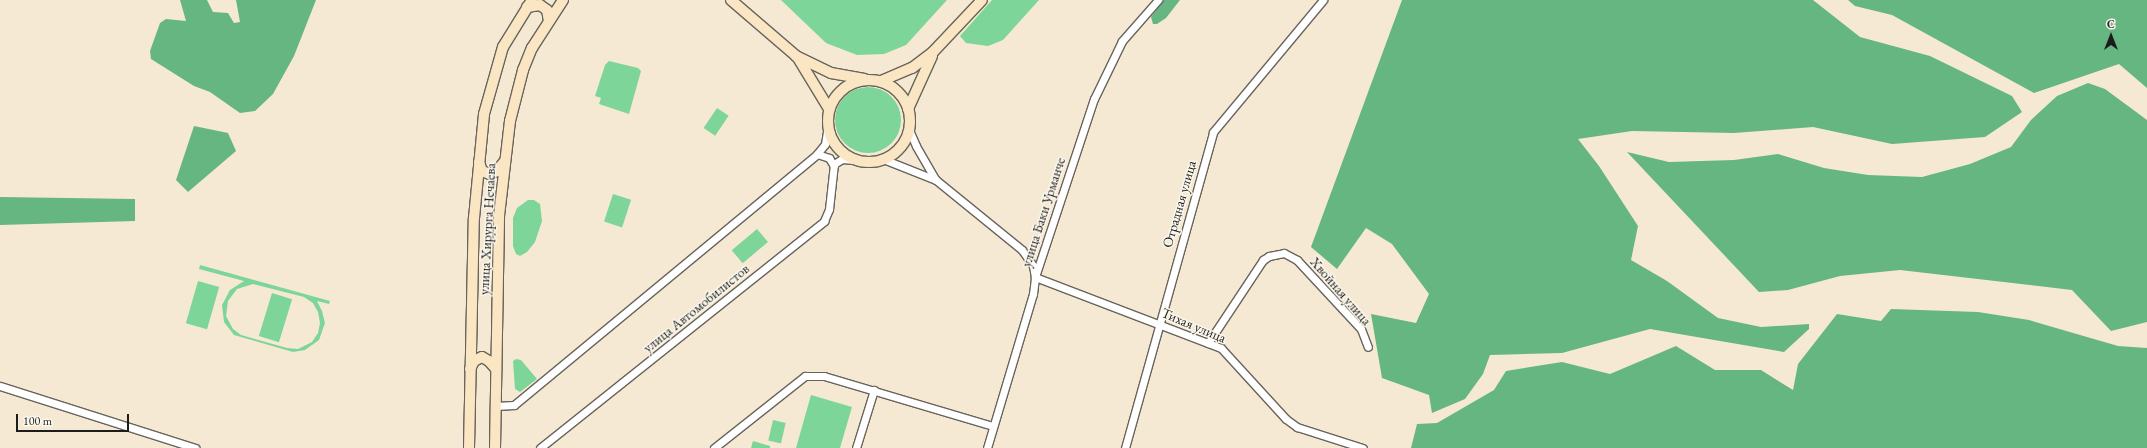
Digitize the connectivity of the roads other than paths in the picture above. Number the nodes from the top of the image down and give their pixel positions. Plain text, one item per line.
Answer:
1 (563, 0) edge
2 (731, 0) edge
3 (982, 0) edge
4 (1158, 0) edge
5 (1323, 0) edge
6 (529, 4) edge
7 (549, 21) junction
8 (934, 52) junction
9 (796, 56) junction
10 (867, 80) junction
11 (881, 81) junction
12 (829, 109) junction
13 (908, 109) junction
14 (828, 126) junction
15 (909, 130) junction
16 (817, 154) junction
17 (478, 158) junction
18 (883, 159) junction
19 (863, 161) junction
20 (504, 162) junction
21 (834, 166) junction
22 (936, 180) junction
23 (1035, 277) junction
24 (1159, 324) junction
25 (1208, 343) junction
26 (1368, 347) dead end
27 (496, 369) junction
28 (470, 371) junction
29 (0, 386) edge
30 (874, 390) junction
31 (495, 406) junction
32 (994, 426) junction
33 (195, 448) edge
34 (469, 448) edge
35 (495, 448) edge
36 (540, 448) edge
37 (714, 448) edge
38 (856, 448) edge
39 (986, 448) edge
40 (1125, 448) edge
41 (1363, 448) edge

1 - 7 main road, улица Хирурга Нечаева
2 - 9 main road
3 - 8 main road
4 - 23 street, улица Баки Урманче
5 - 24 street, Отрадная улица
6 - 7 main road
6 - 17 main road, улица Хирурга Нечаева
7 - 20 main road, улица Хирурга Нечаева
8 - 11 main road
8 - 13 main road
9 - 10 main road
9 - 12 main road
10 - 11 main road
10 - 12 main road
11 - 13 main road
12 - 14 main road
13 - 15 main road
14 - 16 street
14 - 19 main road
15 - 18 main road
15 - 22 street
16 - 21 street
16 - 31 street
17 - 20 main road
17 - 28 main road, улица Хирурга Нечаева
18 - 19 main road
18 - 22 street
19 - 21 street
20 - 27 main road, улица Хирурга Нечаева
21 - 36 street, улица Автомобилистов
22 - 23 street
23 - 24 street, Тихая улица
23 - 32 street, улица Баки Урманче
24 - 25 street, Тихая улица
24 - 40 street, Отрадная улица
25 - 26 street, Хвойная улица
25 - 41 street, Тихая улица
27 - 28 main road
27 - 31 main road, улица Хирурга Нечаева
28 - 34 main road, улица Хирурга Нечаева
29 - 33 street
30 - 32 street
30 - 37 street
30 - 38 street
31 - 35 main road, улица Хирурга Нечаева
32 - 39 street, улица Баки Урманче

